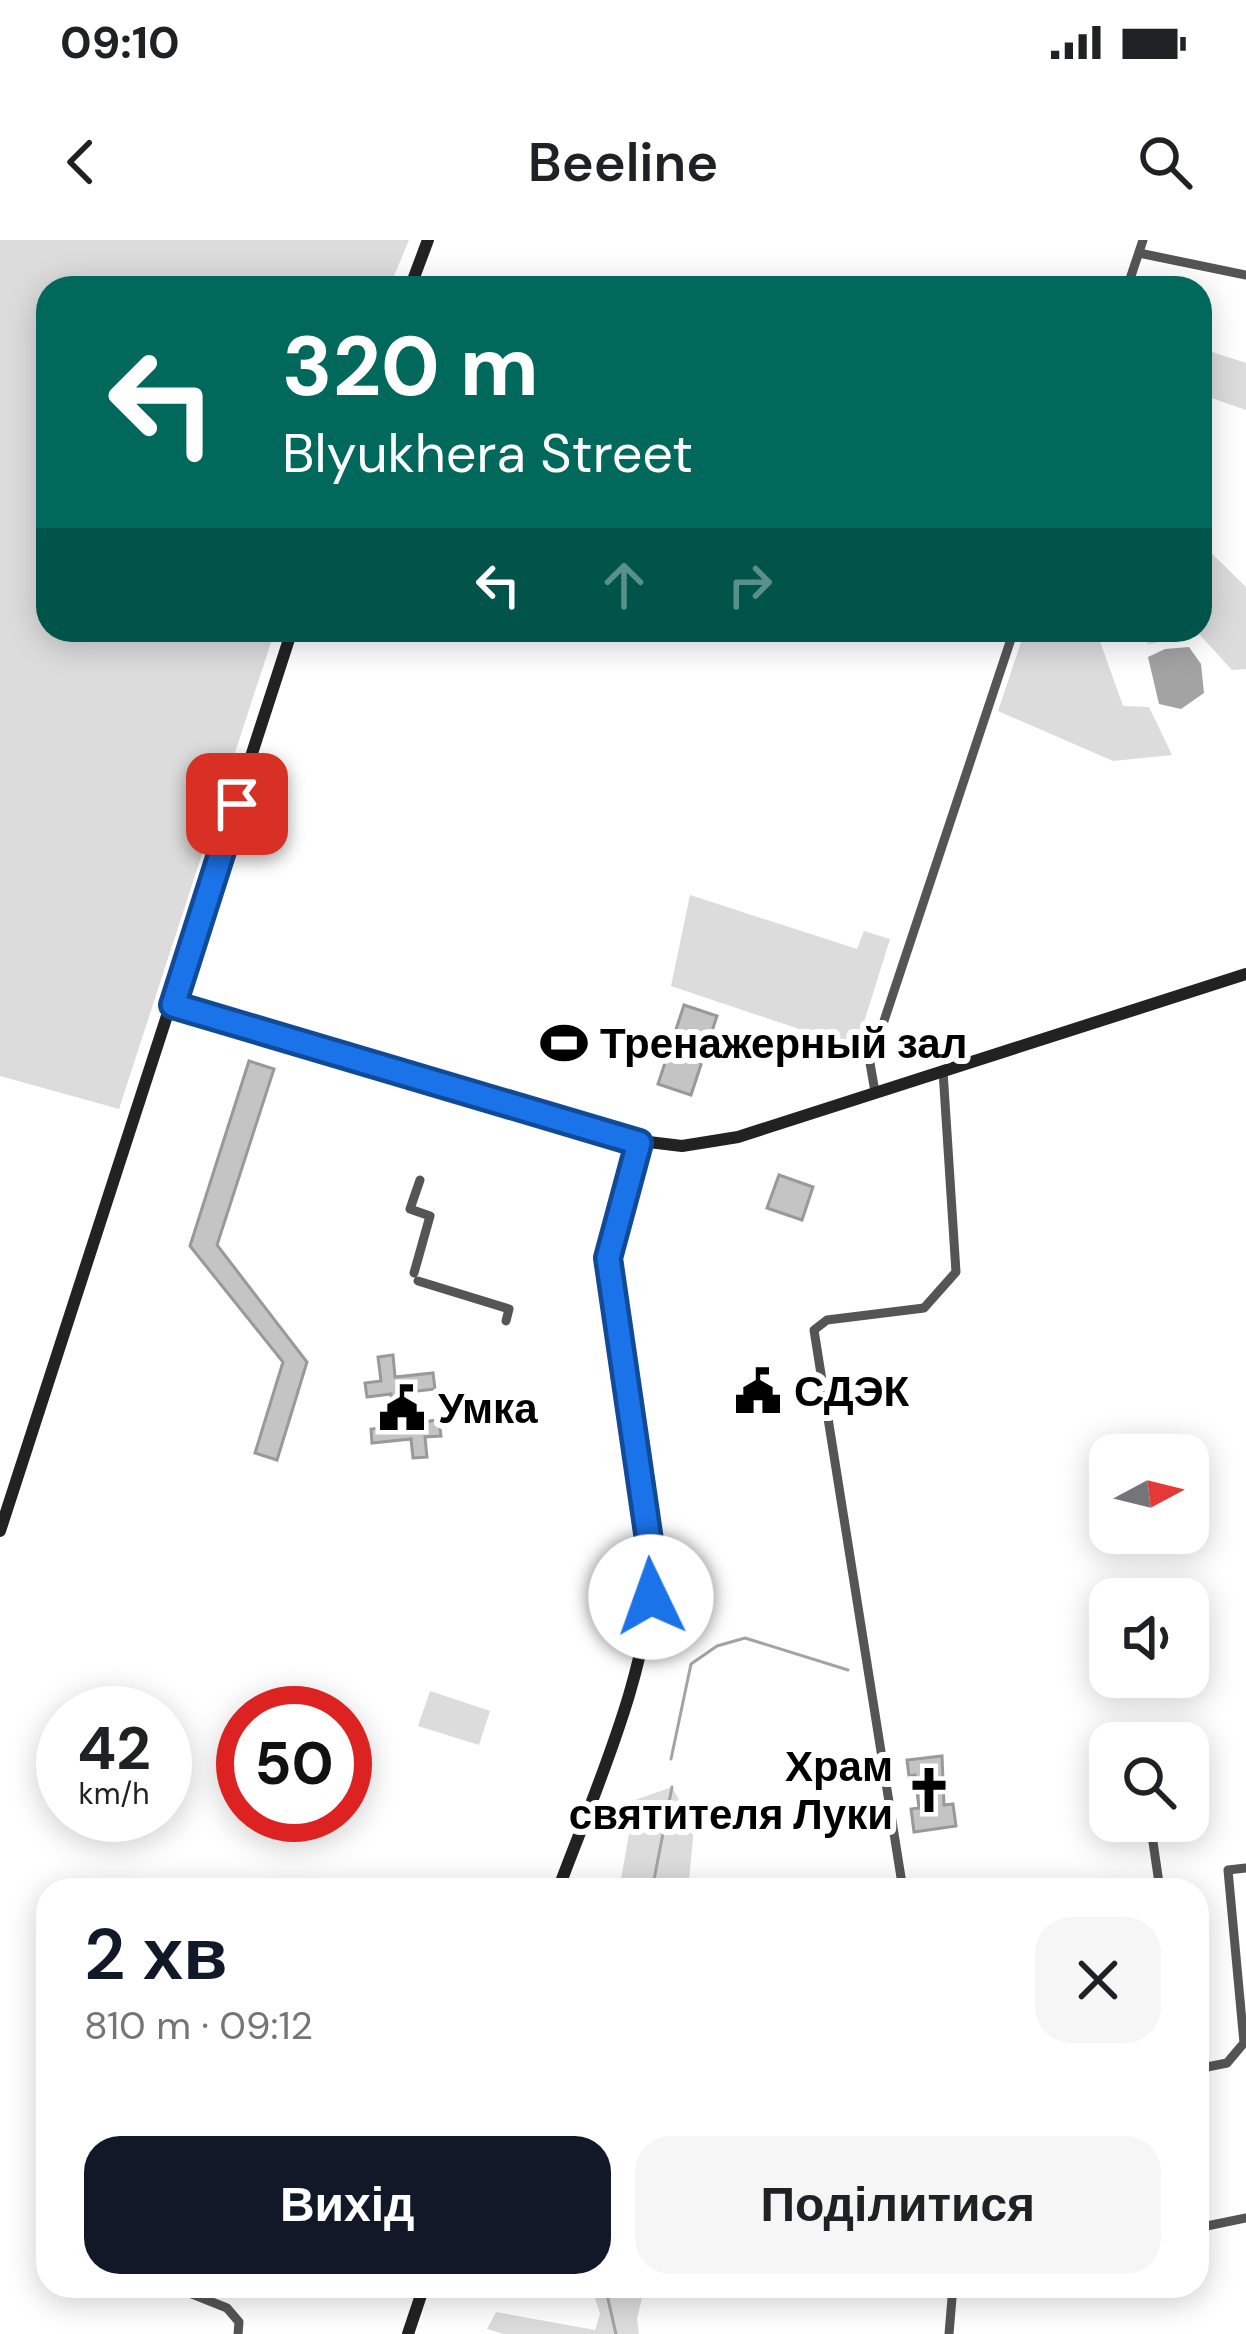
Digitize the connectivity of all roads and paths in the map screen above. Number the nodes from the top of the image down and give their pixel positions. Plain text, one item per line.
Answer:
1 (428, 240) edge
2 (1143, 240) edge
3 (1138, 253) junction
4 (1246, 275) edge
5 (414, 276) edge
6 (1131, 276) edge
7 (288, 642) edge
8 (1010, 642) edge
9 (1246, 974) edge
10 (173, 1005) junction
11 (943, 1072) junction
12 (875, 1092) junction
13 (639, 1143) junction
14 (420, 1180) dead end
15 (506, 1321) dead end
16 (0, 1532) edge
17 (1154, 1842) dead end
18 (1246, 1868) edge
19 (562, 1878) edge
20 (901, 1878) edge
21 (1158, 1878) edge
22 (1209, 2067) edge
23 (1246, 2218) edge
24 (1209, 2226) edge
25 (202, 2298) edge
26 (420, 2298) edge
27 (952, 2298) edge
28 (238, 2334) edge
29 (408, 2334) edge
30 (949, 2334) edge

1 - 5 main road
2 - 3 street
3 - 4 street
3 - 6 street
7 - 10 main road
8 - 12 street
9 - 11 main road
10 - 13 main road
10 - 16 main road
11 - 12 main road
11 - 20 street
12 - 13 main road
13 - 19 main road
14 - 15 street
17 - 21 street
18 - 22 street
23 - 24 street
25 - 28 street
26 - 29 main road
27 - 30 street

